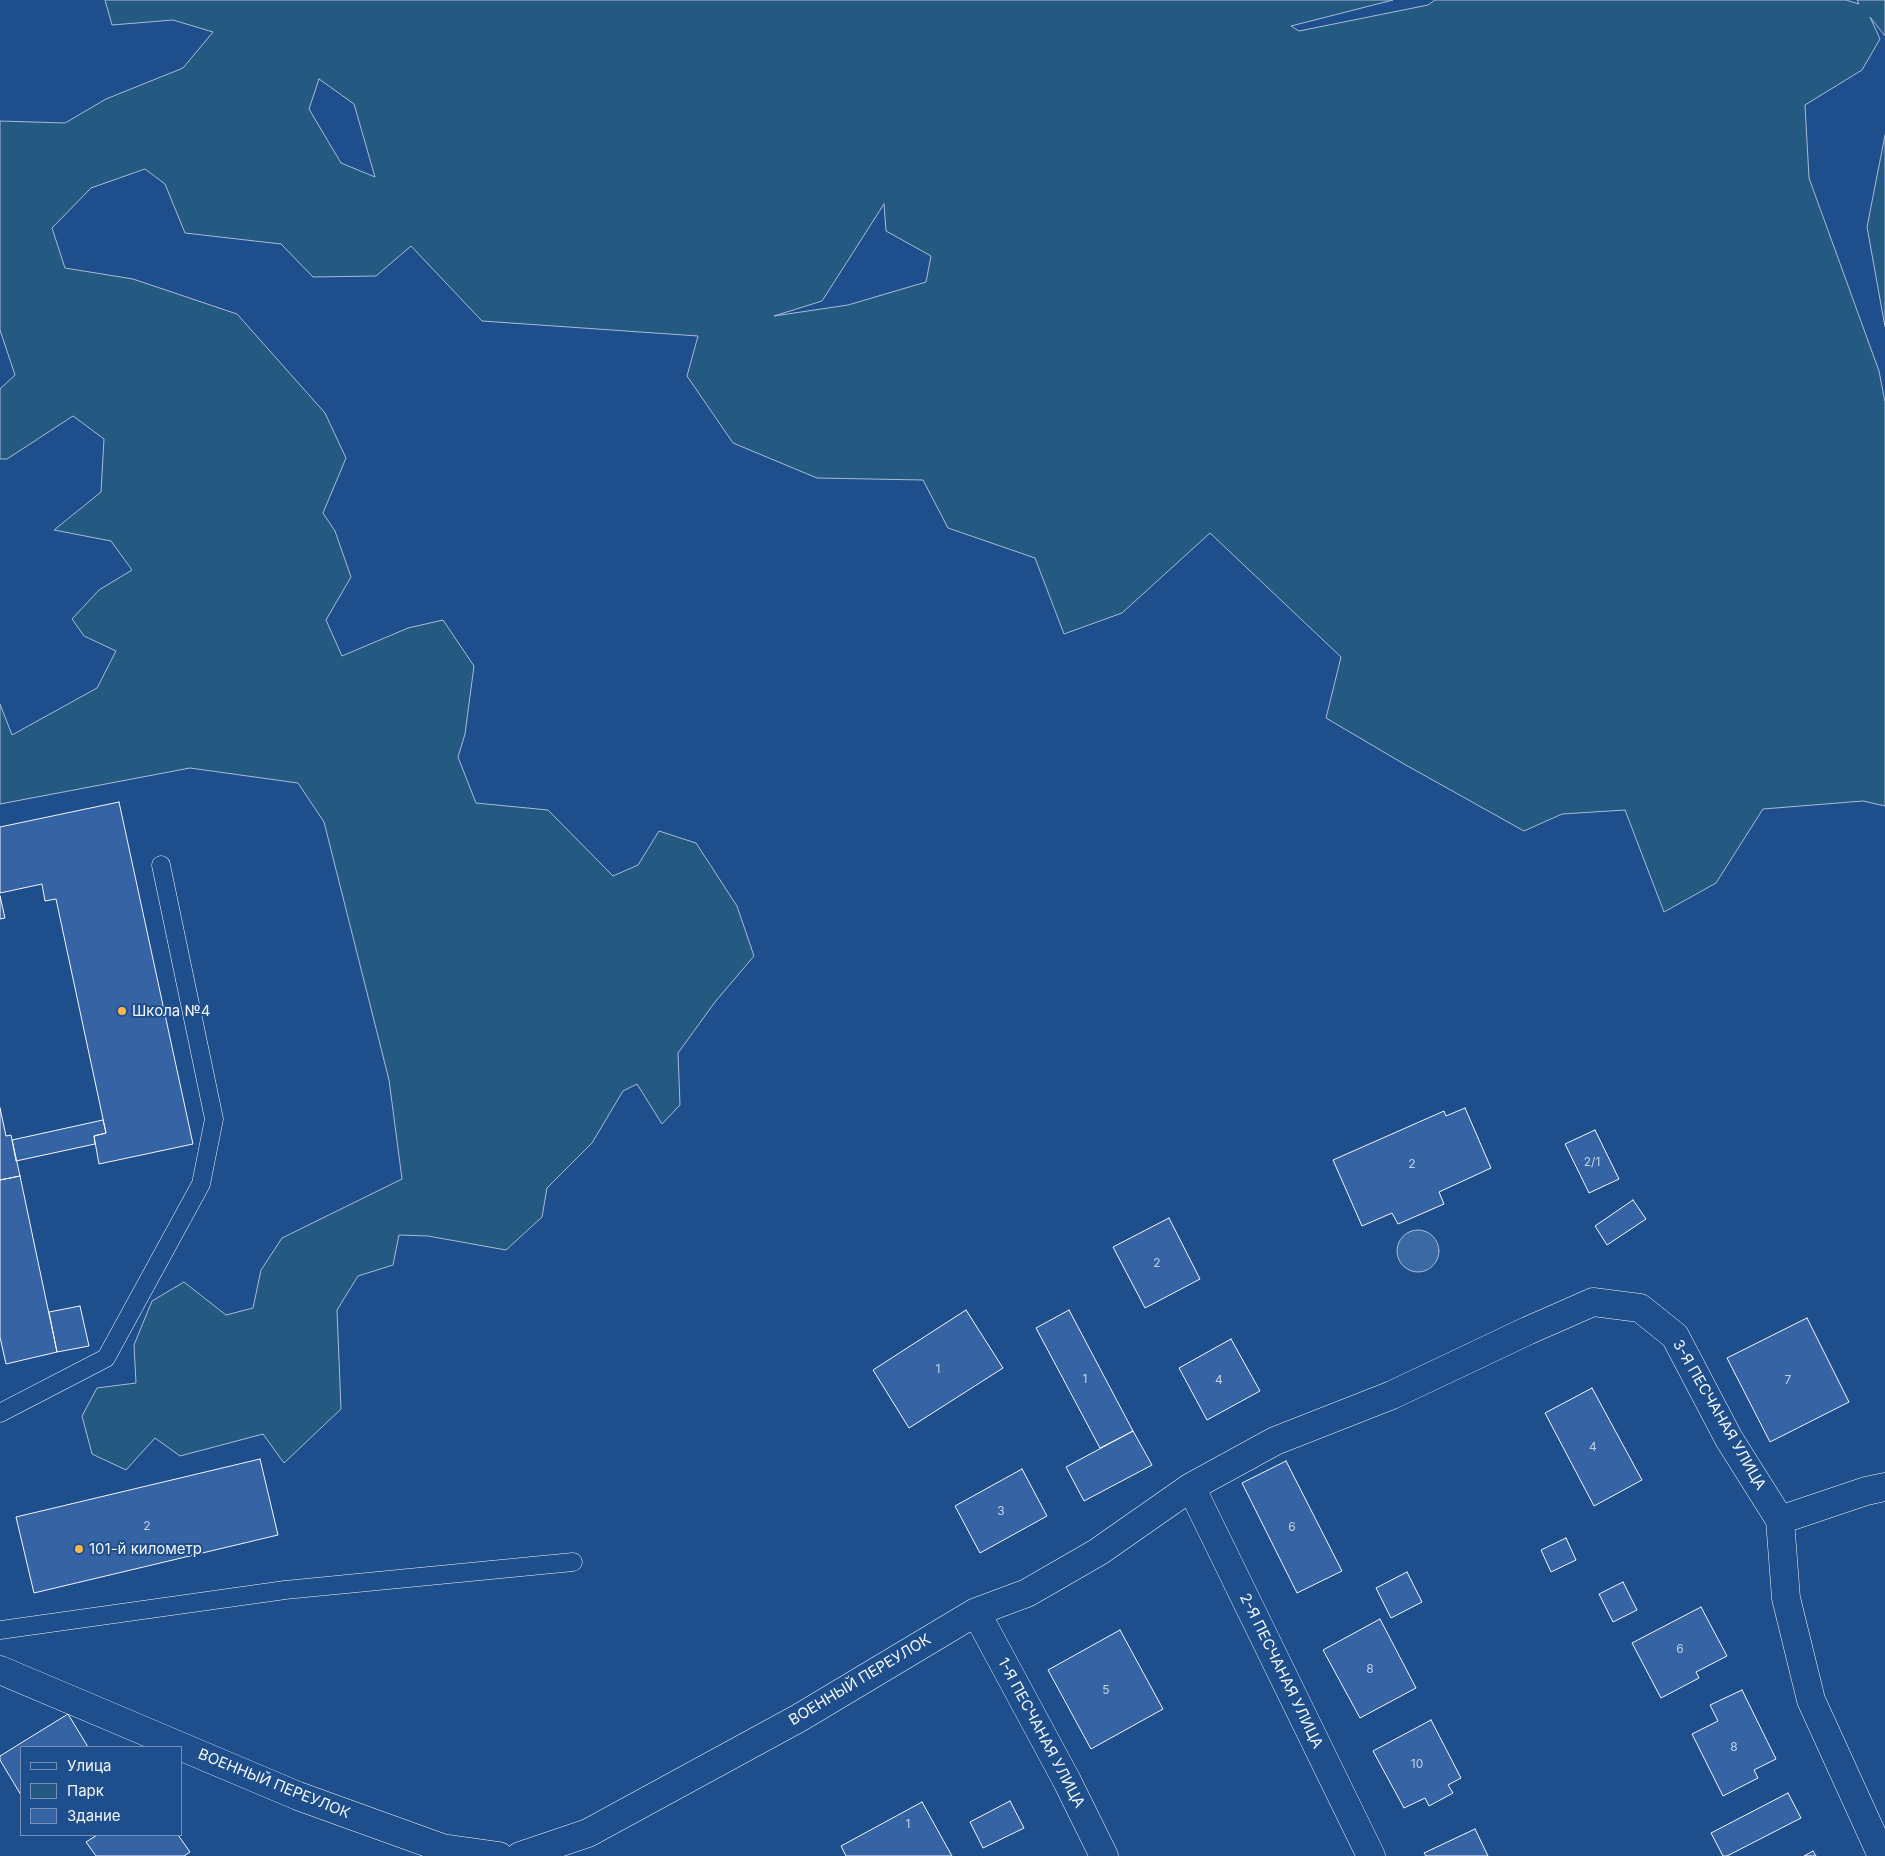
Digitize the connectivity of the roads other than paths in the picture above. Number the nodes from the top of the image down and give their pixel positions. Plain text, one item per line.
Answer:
1 (161, 866) dead end
2 (0, 1413) edge
3 (1191, 1487) junction
4 (1885, 1487) edge
5 (1780, 1520) junction
6 (574, 1562) dead end
7 (976, 1612) junction
8 (0, 1630) edge
9 (0, 1670) edge
10 (180, 1746) edge
11 (182, 1747) edge
12 (499, 1856) edge
13 (520, 1856) edge
14 (1104, 1856) edge
15 (1371, 1856) edge
16 (1882, 1856) edge

1 - 2 lane
3 - 5 street, 3-Я ПЕСЧАНАЯ УЛИЦА
3 - 7 street, ВОЕННЫЙ ПЕРЕУЛОК
3 - 15 street, 2-Я ПЕСЧАНАЯ УЛИЦА
4 - 5 street
5 - 16 street, 3-Я ПЕСЧАНАЯ УЛИЦА
6 - 8 lane
7 - 13 street, ВОЕННЫЙ ПЕРЕУЛОК
7 - 14 street, 1-Я ПЕСЧАНАЯ УЛИЦА
9 - 10 street, ВОЕННЫЙ ПЕРЕУЛОК
11 - 12 street, ВОЕННЫЙ ПЕРЕУЛОК

